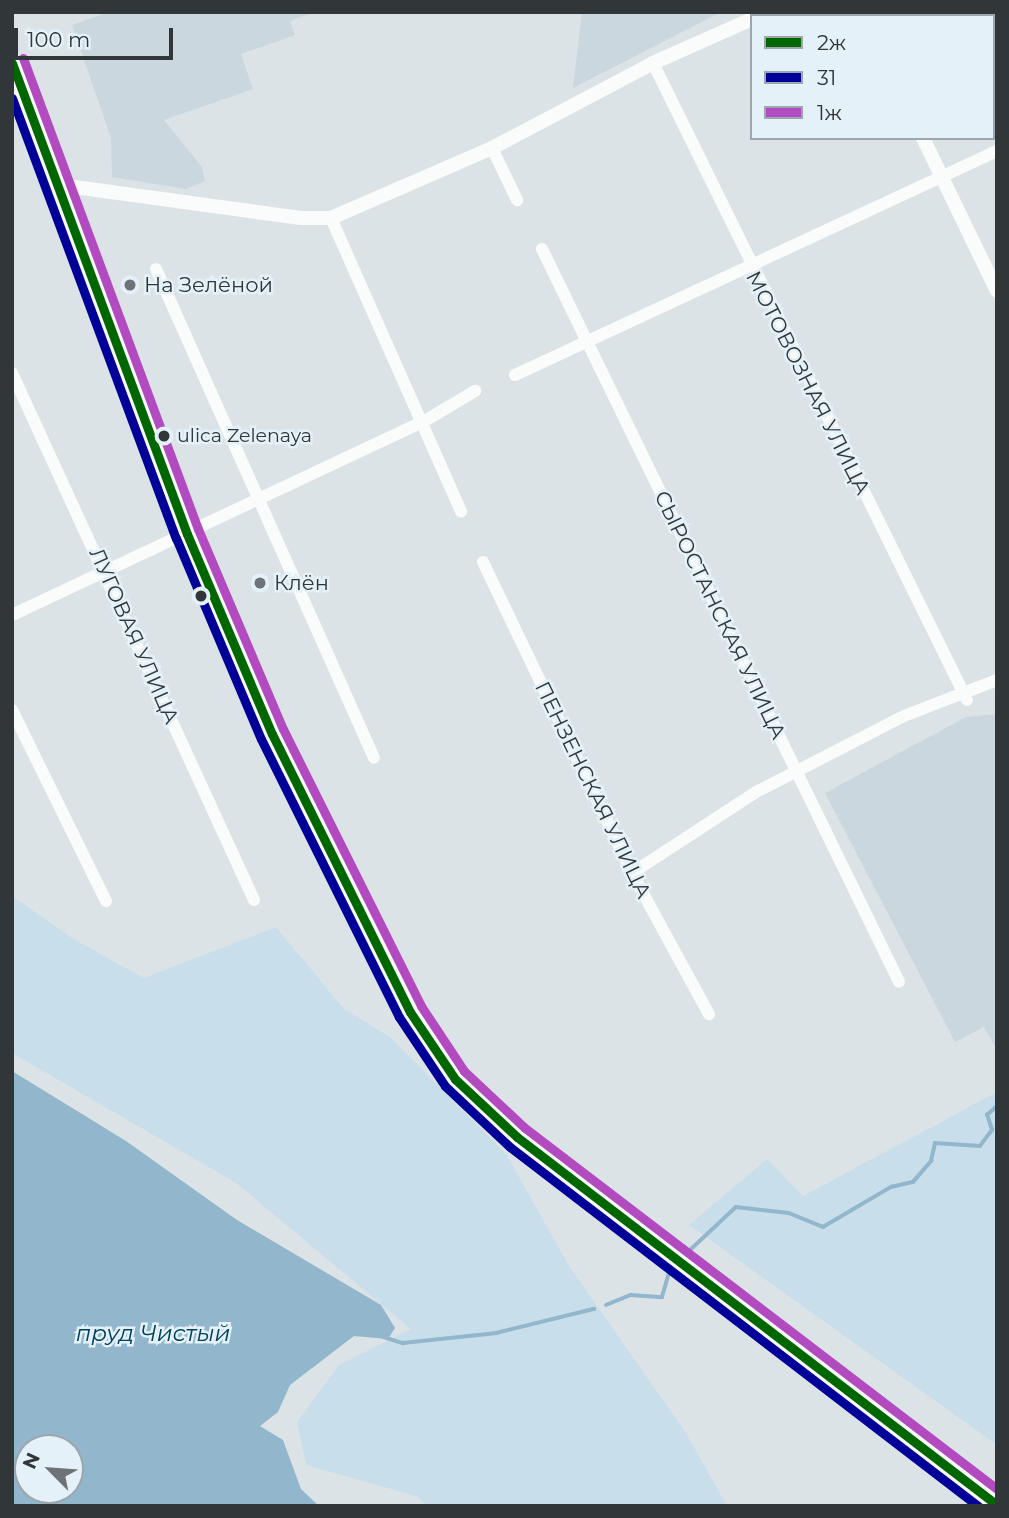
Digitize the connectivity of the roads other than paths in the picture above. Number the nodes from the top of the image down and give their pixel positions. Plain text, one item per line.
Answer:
1 (750, 20) edge
2 (12, 62) edge
3 (653, 64) junction
4 (924, 140) edge
5 (492, 148) junction
6 (997, 150) edge
7 (942, 177) junction
8 (60, 185) junction
9 (517, 200) dead end
10 (331, 218) junction
11 (542, 249) dead end
12 (749, 265) junction
13 (156, 269) dead end
14 (997, 291) edge
15 (587, 340) junction
16 (12, 373) edge
17 (515, 375) dead end
18 (475, 391) dead end
19 (423, 422) junction
20 (260, 499) junction
21 (461, 511) dead end
22 (187, 534) junction
23 (483, 562) dead end
24 (105, 571) junction
25 (12, 615) edge
26 (997, 680) edge
27 (964, 695) junction
28 (12, 710) edge
29 (374, 758) dead end
30 (796, 775) junction
31 (632, 873) junction
32 (254, 900) dead end
33 (106, 901) dead end
34 (899, 982) dead end
35 (709, 1014) dead end
36 (997, 1505) edge

1 - 3 street
2 - 8 main road
3 - 5 street
3 - 12 street, МОТОВОЗНАЯ УЛИЦА
4 - 7 street
5 - 9 street
5 - 10 street
6 - 7 street
7 - 12 street
7 - 14 street
8 - 10 street
8 - 22 main road
10 - 19 street
11 - 15 street, СЫРОСТАНСКАЯ УЛИЦА
12 - 15 street
12 - 27 street, МОТОВОЗНАЯ УЛИЦА
13 - 20 street
15 - 17 street
15 - 30 street, СЫРОСТАНСКАЯ УЛИЦА
16 - 24 street, ЛУГОВАЯ УЛИЦА
18 - 19 street
19 - 20 street
19 - 21 street
20 - 22 street
20 - 29 street
22 - 24 street
22 - 36 main road
23 - 31 street, ПЕНЗЕНСКАЯ УЛИЦА
24 - 25 street
24 - 32 street, ЛУГОВАЯ УЛИЦА
26 - 27 street
27 - 30 street
28 - 33 street
30 - 31 street
30 - 34 street, СЫРОСТАНСКАЯ УЛИЦА
31 - 35 street, ПЕНЗЕНСКАЯ УЛИЦА

